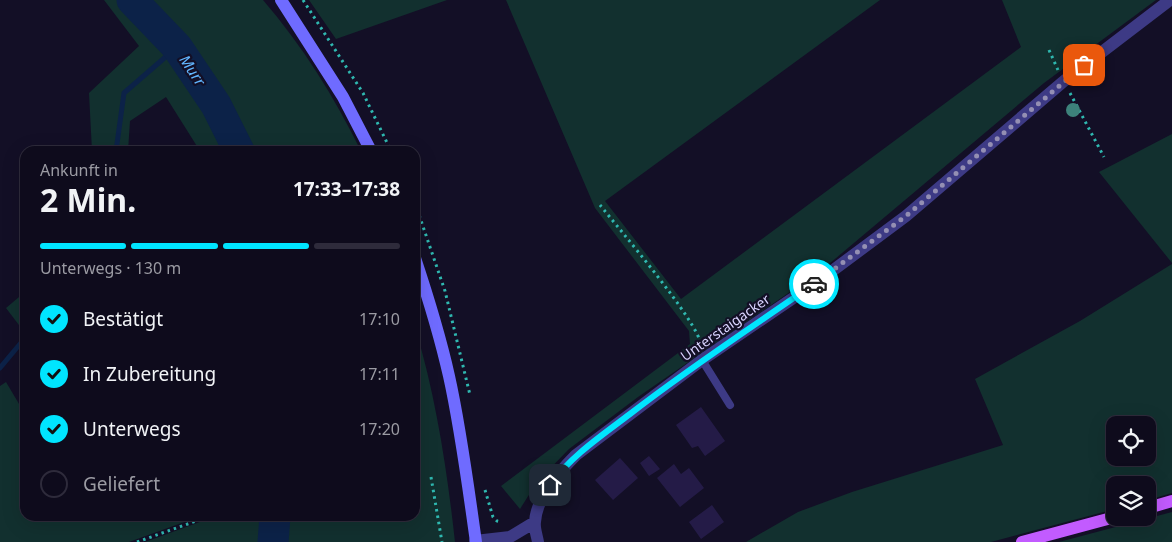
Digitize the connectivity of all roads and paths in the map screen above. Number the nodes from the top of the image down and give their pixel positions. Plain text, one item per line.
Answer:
1 (281, 0) edge
2 (303, 0) edge
3 (1170, 0) edge
4 (1049, 50) dead end
5 (1063, 82) junction
6 (369, 146) edge
7 (389, 146) edge
8 (1104, 157) dead end
9 (600, 205) dead end
10 (420, 273) edge
11 (702, 360) junction
12 (730, 404) dead end
13 (431, 477) dead end
14 (1172, 502) edge
15 (1156, 506) edge
16 (1106, 519) edge
17 (196, 521) dead end
18 (535, 522) junction
19 (137, 542) edge
20 (442, 542) edge
21 (476, 542) edge
22 (538, 542) edge
23 (1022, 542) edge

1 - 6 street
2 - 7 path
3 - 5 street, Unterstaigacker
4 - 5 path
5 - 8 path
5 - 11 street, Unterstaigacker
9 - 11 path
10 - 21 street
11 - 12 lane
11 - 18 street, Unterstaigacker
13 - 20 path
14 - 15 main road
16 - 23 main road
17 - 19 path
18 - 21 street
18 - 22 street, Unterstaigacker

